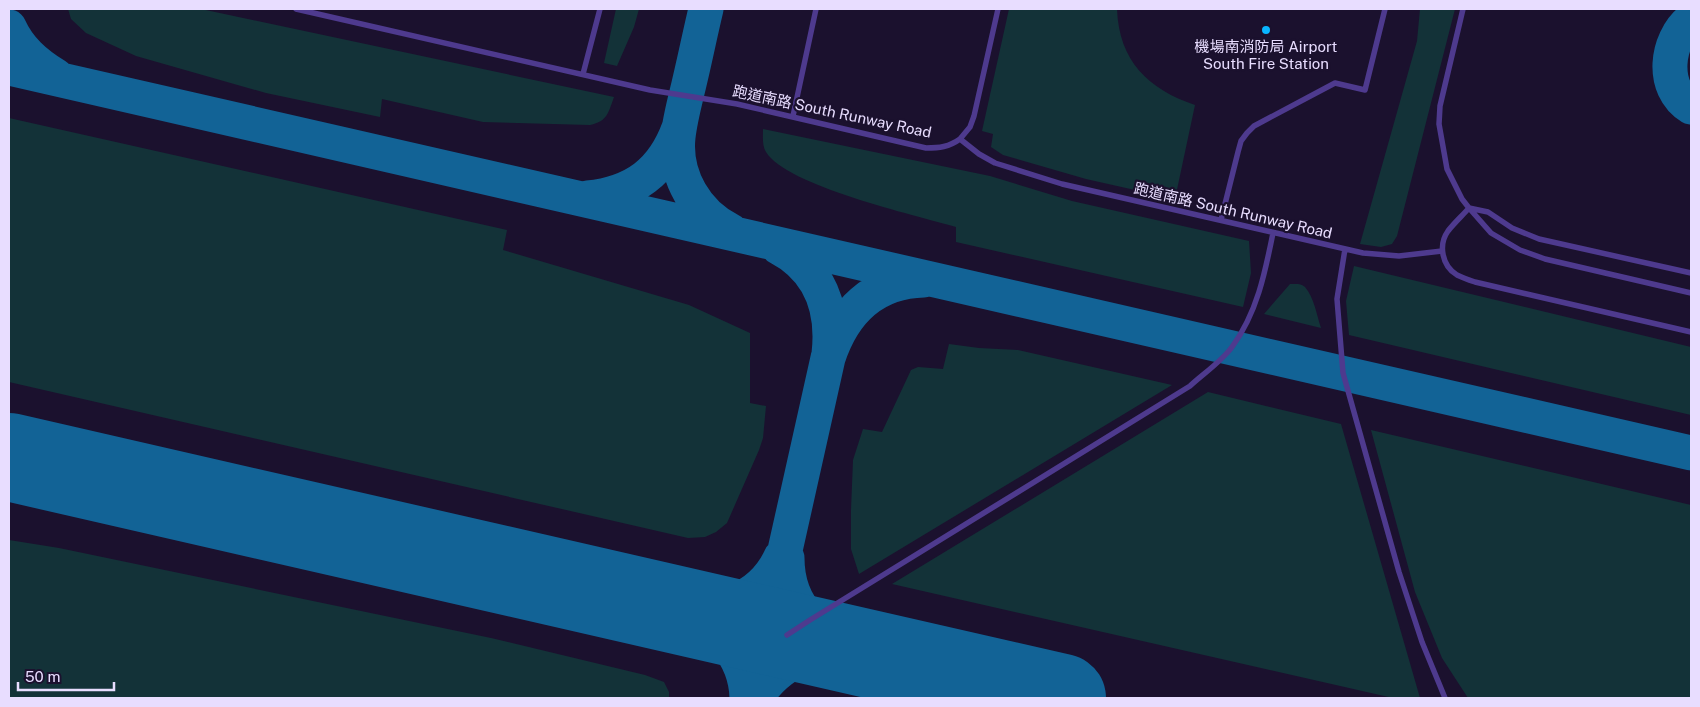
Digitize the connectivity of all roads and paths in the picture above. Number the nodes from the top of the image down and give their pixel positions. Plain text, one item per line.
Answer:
1 (296, 9) edge
2 (600, 9) edge
3 (816, 9) edge
4 (998, 9) edge
5 (1384, 9) edge
6 (1464, 9) edge
7 (583, 74) junction
8 (793, 116) junction
9 (960, 140) junction
10 (1469, 208) junction
11 (1221, 220) junction
12 (1273, 233) junction
13 (1346, 249) junction
14 (1442, 251) junction
15 (1691, 273) edge
16 (1691, 293) edge
17 (1691, 332) edge
18 (787, 635) dead end
19 (1445, 698) edge

1 - 7 lane, 跑道南路 South Runway Road
2 - 7 lane
3 - 8 lane
4 - 9 lane
5 - 11 lane
6 - 10 lane
7 - 8 lane, 跑道南路 South Runway Road
8 - 9 lane, 跑道南路 South Runway Road
9 - 11 lane, 跑道南路 South Runway Road
10 - 14 lane
10 - 15 lane
10 - 16 lane
11 - 12 lane, 跑道南路 South Runway Road
12 - 13 lane, 跑道南路 South Runway Road
12 - 18 lane
13 - 14 lane, 跑道南路 South Runway Road
13 - 19 lane
14 - 17 lane

